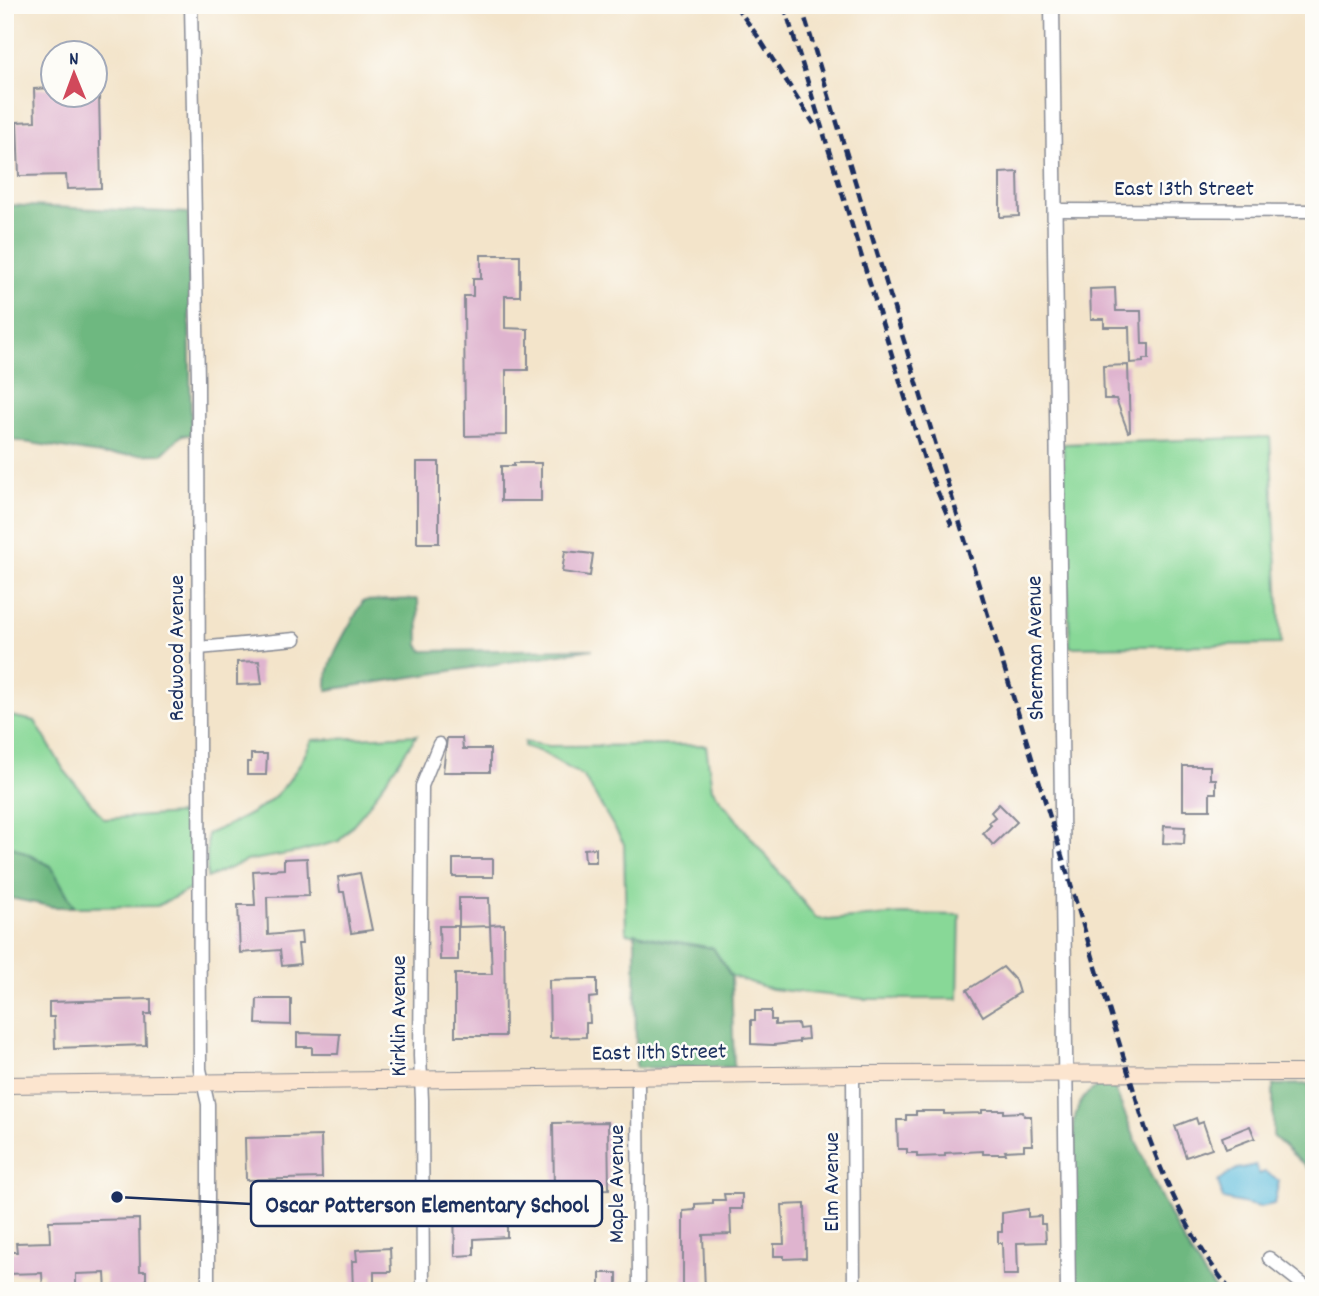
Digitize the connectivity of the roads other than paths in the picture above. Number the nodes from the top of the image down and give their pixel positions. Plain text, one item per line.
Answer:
1 (191, 5) edge
2 (1052, 5) edge
3 (1054, 210) junction
4 (1314, 211) edge
5 (295, 639) dead end
6 (199, 648) junction
7 (439, 744) dead end
8 (1314, 1073) edge
9 (853, 1074) junction
10 (1065, 1074) junction
11 (638, 1076) junction
12 (421, 1079) junction
13 (203, 1082) junction
14 (5, 1084) edge
15 (1269, 1258) dead end
16 (208, 1291) edge
17 (423, 1291) edge
18 (639, 1291) edge
19 (854, 1291) edge
20 (1068, 1291) edge
21 (1311, 1291) edge

1 - 6 street, Redwood Avenue
2 - 3 street, Sherman Avenue
3 - 4 street, East 13th Street
3 - 10 street, Sherman Avenue
5 - 6 street
6 - 13 street, Redwood Avenue
7 - 12 street, Kirklin Avenue
8 - 10 main road, East 11th Street
9 - 10 main road, East 11th Street
9 - 11 main road, East 11th Street
9 - 19 street, Elm Avenue
10 - 20 street, Sherman Avenue
11 - 12 main road, East 11th Street
11 - 18 street, Maple Avenue
12 - 13 main road, East 11th Street
12 - 17 street, Kirklin Avenue
13 - 14 main road, East 11th Street
13 - 16 street, Redwood Avenue
15 - 21 street

